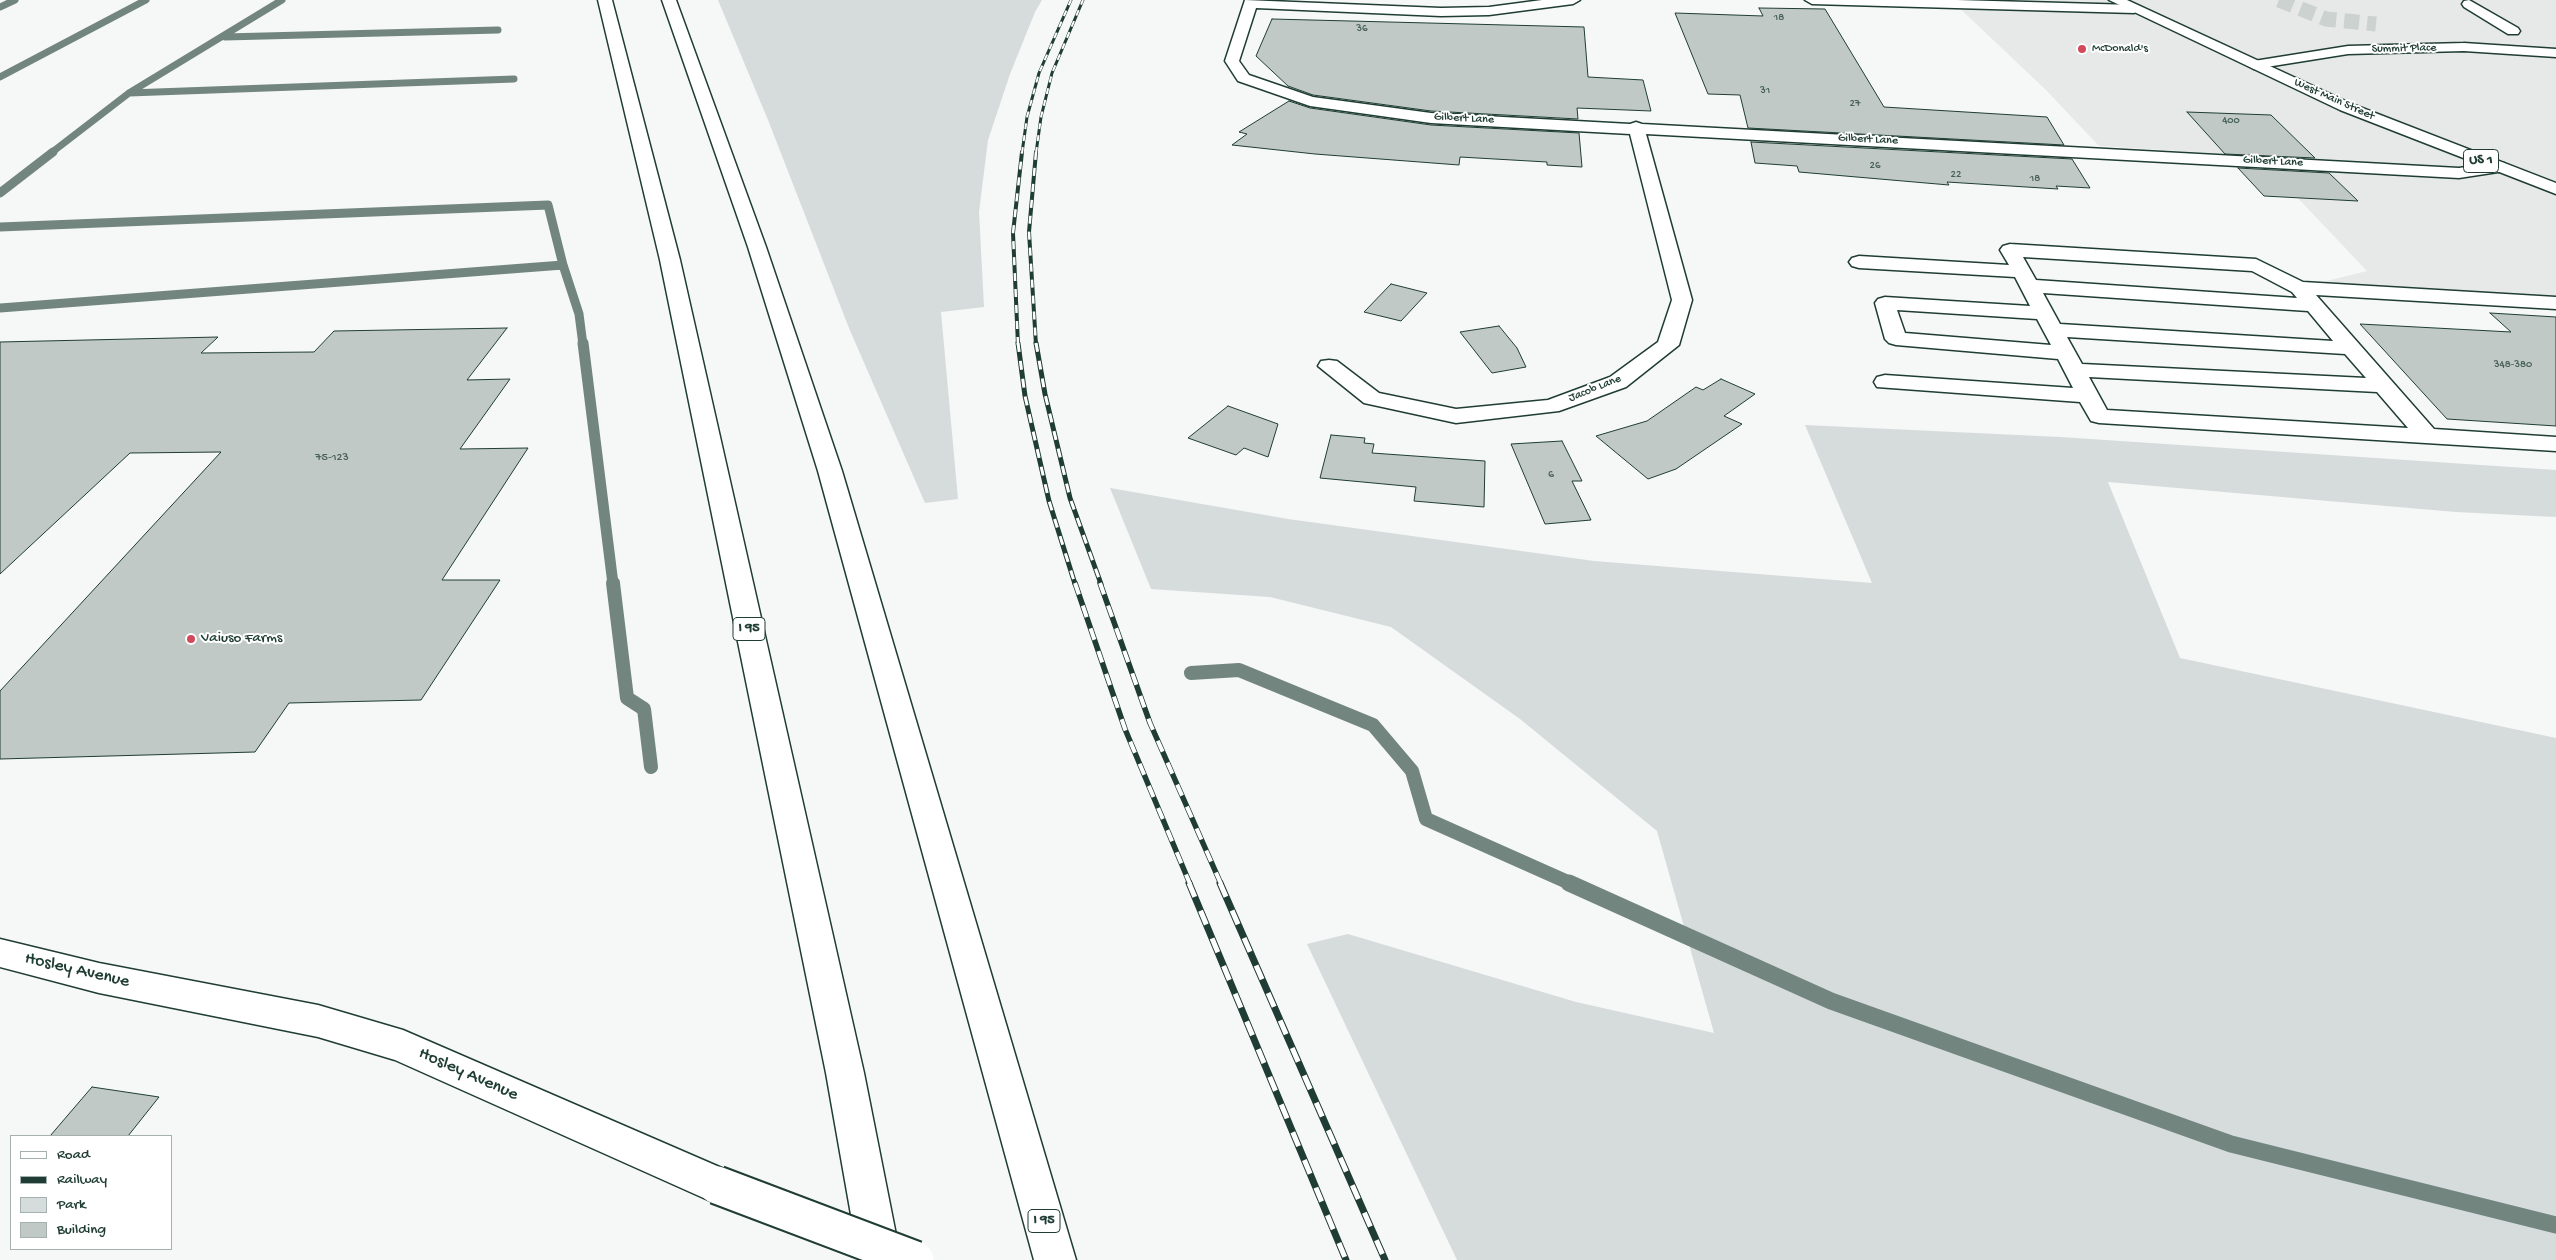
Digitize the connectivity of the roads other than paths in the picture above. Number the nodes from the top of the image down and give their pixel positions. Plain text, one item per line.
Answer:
1 (605, 0) edge
2 (669, 0) edge
3 (1573, 0) edge
4 (1812, 0) edge
5 (2116, 0) edge
6 (1251, 2) edge
7 (2469, 4) dead end
8 (2134, 9) junction
9 (2513, 31) junction
10 (2530, 33) dead end
11 (2540, 51) junction
12 (2556, 53) edge
13 (2254, 65) junction
14 (1636, 127) junction
15 (2498, 167) junction
16 (2556, 188) edge
17 (1859, 262) dead end
18 (2026, 279) junction
19 (2299, 288) junction
20 (2556, 303) edge
21 (2314, 305) junction
22 (2049, 322) junction
23 (2351, 348) junction
24 (2070, 361) junction
25 (1329, 366) dead end
26 (1885, 382) dead end
27 (2384, 386) junction
28 (2088, 396) junction
29 (2427, 436) junction
30 (2556, 444) edge
31 (0, 953) edge
32 (880, 1260) edge
33 (915, 1260) edge
34 (1056, 1260) edge

1 - 32 main road, I 95
2 - 34 main road, I 95
3 - 6 main road
4 - 8 main road
5 - 8 main road, West Main Street / US 1
6 - 14 main road, Gilbert Lane
7 - 9 main road
8 - 13 main road, West Main Street / US 1
9 - 10 main road
9 - 11 main road
11 - 12 main road, Summit Place
11 - 13 main road, Summit Place
13 - 15 main road, West Main Street / US 1
14 - 15 main road, Gilbert Lane
14 - 25 main road, Jacob Lane
15 - 16 main road, West Main Street / US 1
17 - 18 main road
18 - 19 main road
18 - 21 main road
18 - 22 main road
19 - 20 main road
19 - 21 main road
21 - 23 main road
22 - 23 main road
22 - 24 main road
22 - 24 main road
23 - 27 main road
24 - 27 main road
24 - 28 main road
26 - 28 main road
27 - 29 main road
28 - 29 main road
29 - 30 main road
31 - 33 main road, Hosley Avenue, bridge

